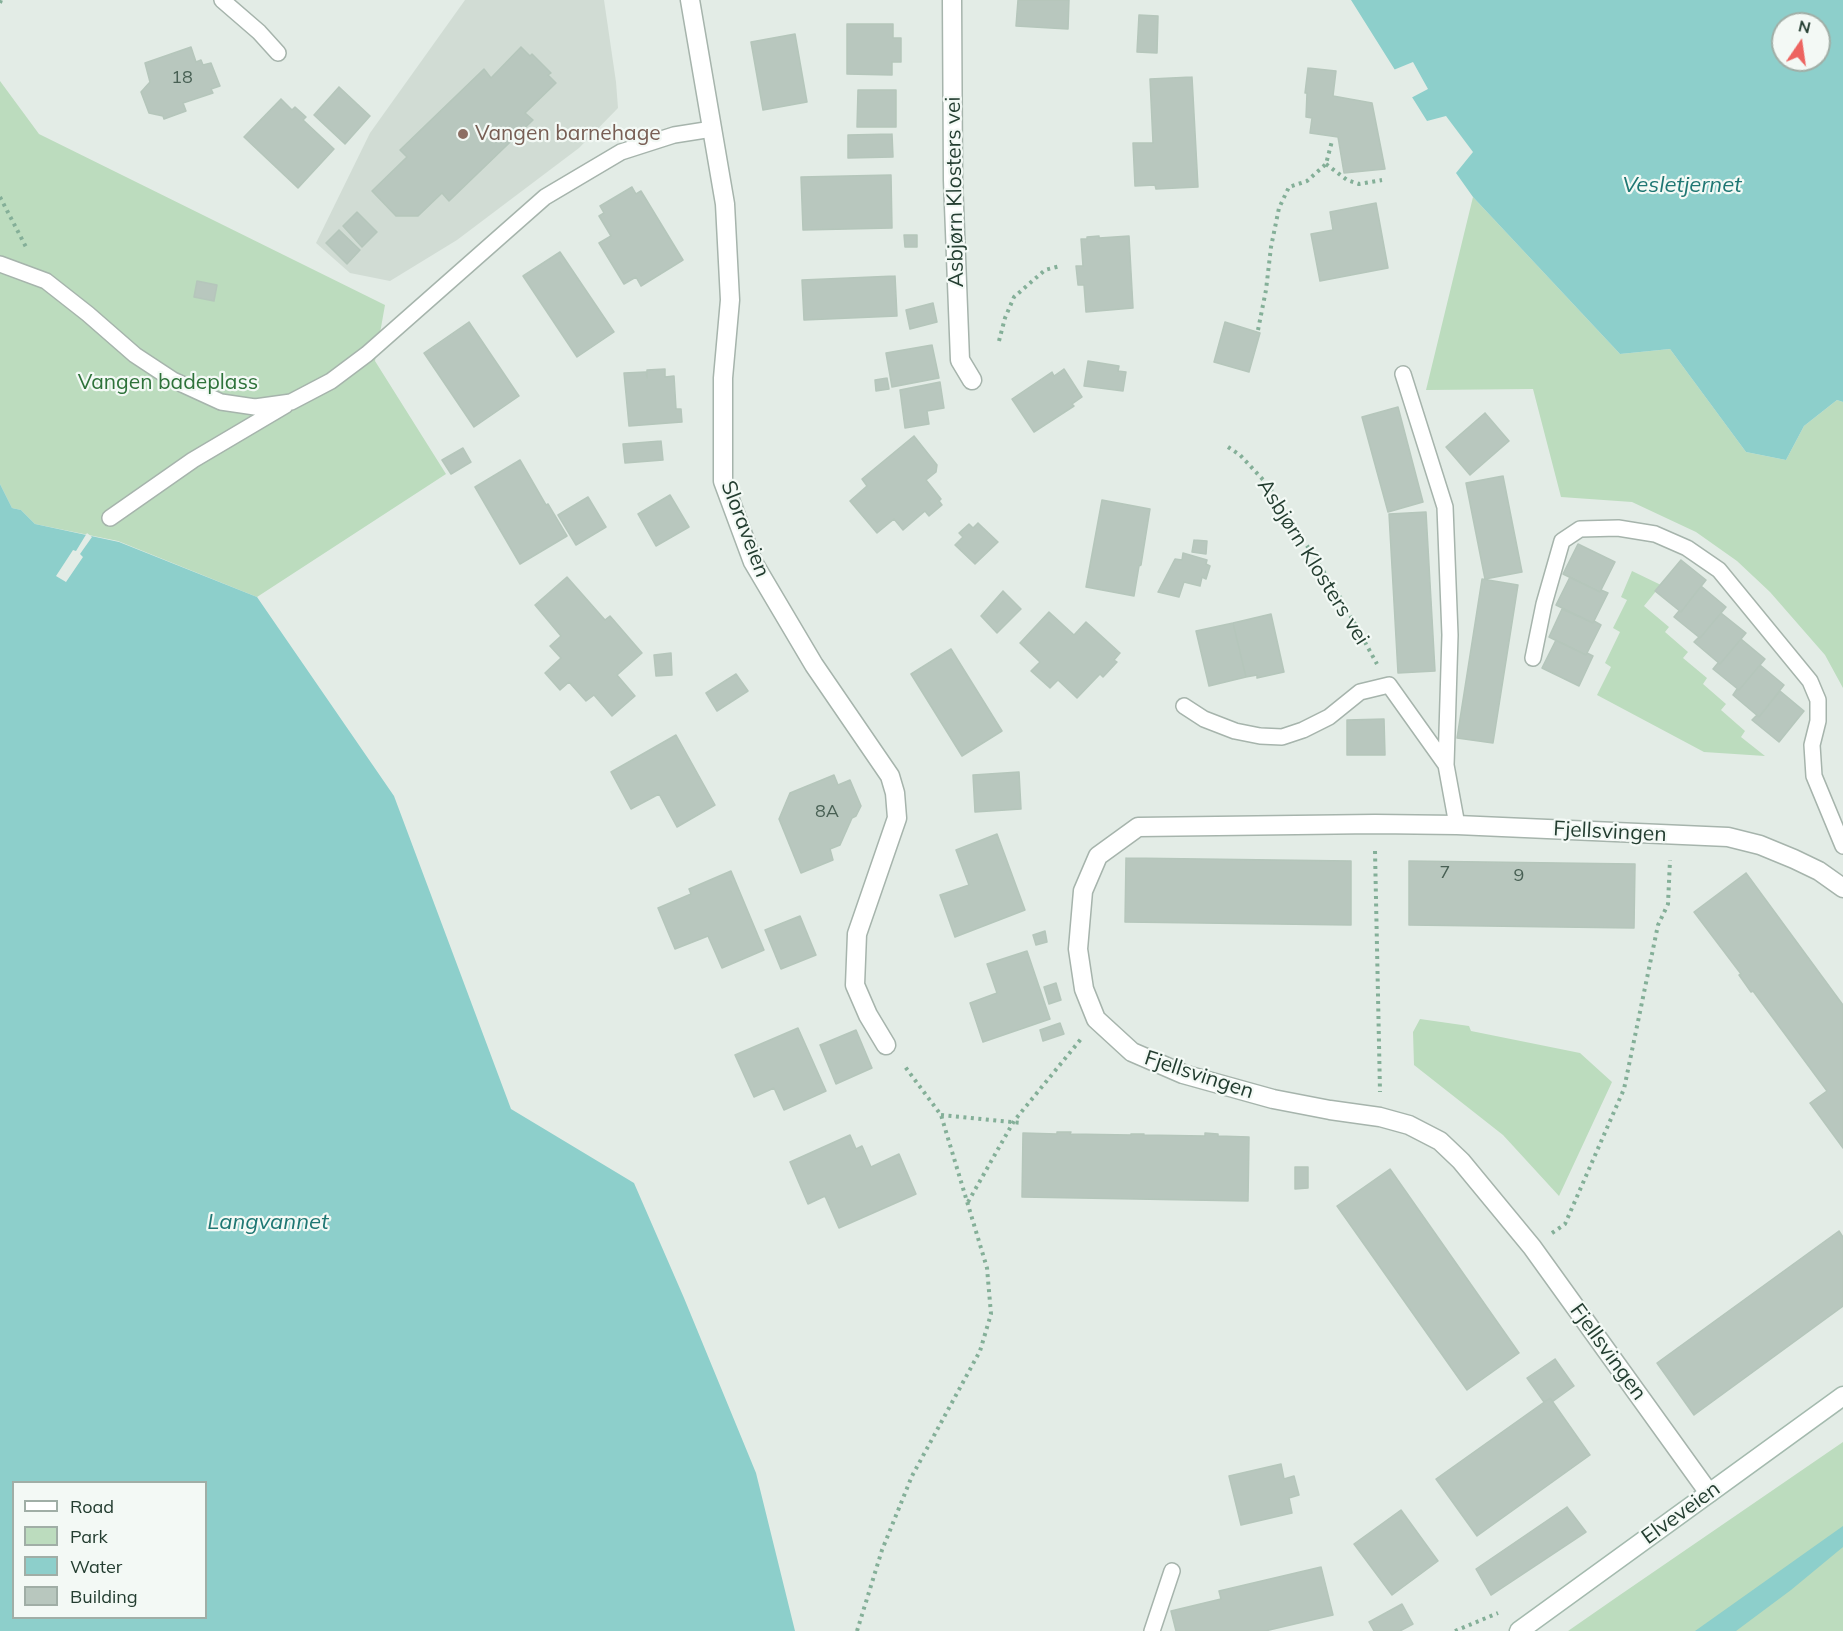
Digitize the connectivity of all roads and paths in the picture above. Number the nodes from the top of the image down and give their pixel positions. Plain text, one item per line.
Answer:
1 (222, 0) edge
2 (690, 0) edge
3 (952, 0) edge
4 (278, 53) dead end
5 (712, 129) junction
6 (1332, 141) dead end
7 (1326, 164) junction
8 (1382, 180) dead end
9 (0, 197) edge
10 (0, 264) edge
11 (1060, 266) dead end
12 (46, 282) junction
13 (1258, 330) dead end
14 (999, 341) dead end
15 (1403, 374) dead end
16 (972, 380) dead end
17 (291, 402) junction
18 (1228, 447) dead end
19 (110, 518) dead end
20 (1533, 658) dead end
21 (1389, 685) junction
22 (1184, 706) dead end
23 (1446, 765) junction
24 (1375, 824) junction
25 (1458, 825) junction
26 (1671, 836) junction
27 (1843, 846) edge
28 (1843, 888) edge
29 (1096, 1019) junction
30 (886, 1045) joint
31 (941, 1114) junction
32 (1380, 1117) junction
33 (1014, 1121) junction
34 (1022, 1123) dead end
35 (968, 1202) junction
36 (1532, 1247) junction
37 (1843, 1396) edge
38 (1709, 1493) junction
39 (1172, 1571) dead end
40 (1500, 1612) dead end
41 (857, 1631) edge
42 (1152, 1631) edge
43 (1455, 1631) edge
44 (1519, 1631) edge

1 - 4 lane
2 - 5 street, Sloraveien
3 - 16 street, Asbjørn Klosters vei
5 - 17 lane
5 - 30 street, Sloraveien
6 - 7 path
7 - 8 path
7 - 13 path
9 - 12 path
10 - 12 lane
11 - 14 path
12 - 17 lane
15 - 23 lane
17 - 19 lane
18 - 21 path, Asbjørn Klosters vei
20 - 27 lane
21 - 22 lane
21 - 23 lane
23 - 25 lane
24 - 25 street, Fjellsvingen
24 - 29 street, Fjellsvingen
24 - 32 path
25 - 26 street, Fjellsvingen
26 - 28 street, Fjellsvingen
26 - 36 path
29 - 32 street, Fjellsvingen
29 - 33 path
30 - 31 path
31 - 33 path
31 - 35 path
32 - 36 street, Fjellsvingen
33 - 34 path
33 - 35 path
35 - 41 path
36 - 38 street, Fjellsvingen
37 - 38 street, Elveveien
38 - 44 street, Elveveien
39 - 42 lane
40 - 43 path

